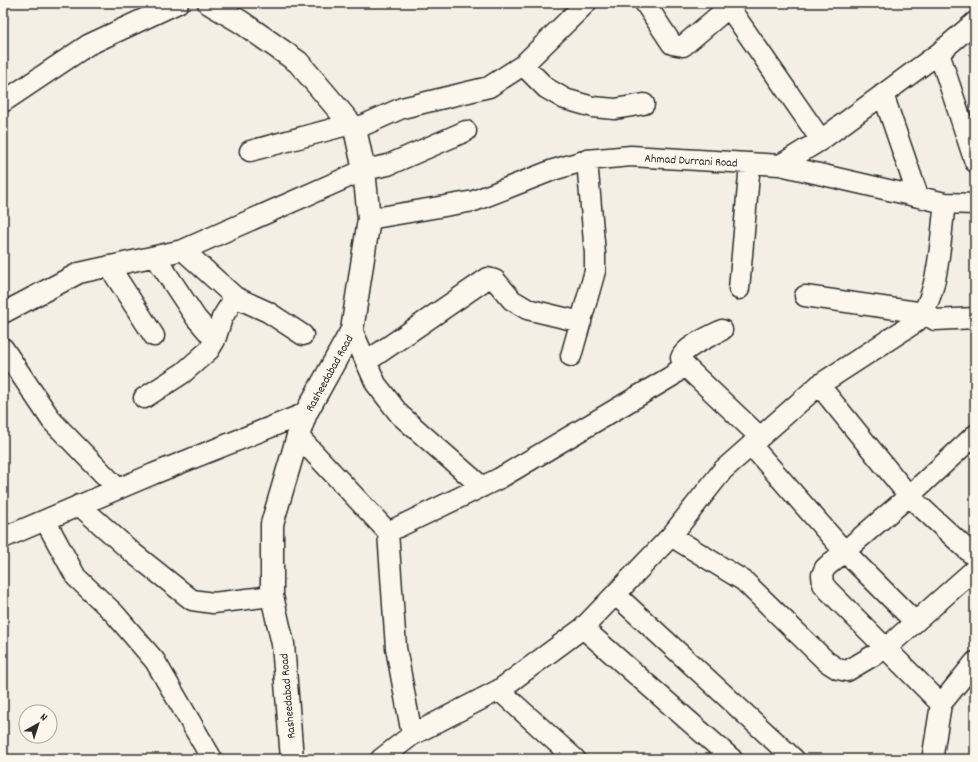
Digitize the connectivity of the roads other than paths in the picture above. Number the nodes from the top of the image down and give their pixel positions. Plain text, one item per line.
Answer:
1 (178, 3) edge
2 (209, 3) edge
3 (586, 3) edge
4 (645, 3) edge
5 (728, 5) edge
6 (975, 22) edge
7 (939, 53) junction
8 (523, 65) junction
9 (883, 94) junction
10 (3, 102) edge
11 (644, 104) dead end
12 (353, 127) junction
13 (466, 130) dead end
14 (821, 140) junction
15 (250, 151) dead end
16 (587, 160) junction
17 (975, 162) edge
18 (750, 163) junction
19 (780, 165) junction
20 (364, 170) junction
21 (918, 196) junction
22 (945, 202) junction
23 (975, 204) edge
24 (369, 219) junction
25 (183, 250) junction
26 (156, 256) junction
27 (109, 266) junction
28 (739, 289) dead end
29 (805, 296) dead end
30 (235, 297) junction
31 (3, 313) edge
32 (924, 313) junction
33 (975, 318) edge
34 (581, 322) junction
35 (352, 330) junction
36 (722, 330) dead end
37 (303, 335) dead end
38 (154, 336) dead end
39 (215, 340) junction
40 (3, 348) edge
41 (571, 356) dead end
42 (366, 362) junction
43 (684, 365) junction
44 (819, 385) junction
45 (144, 398) dead end
46 (306, 413) junction
47 (975, 435) edge
48 (298, 436) junction
49 (756, 441) junction
50 (482, 487) junction
51 (118, 488) junction
52 (909, 496) junction
53 (79, 505) junction
54 (45, 520) junction
55 (388, 532) junction
56 (671, 536) junction
57 (3, 538) edge
58 (844, 551) junction
59 (975, 557) edge
60 (975, 569) edge
61 (616, 595) junction
62 (272, 596) junction
63 (915, 622) junction
64 (583, 628) junction
65 (886, 648) junction
66 (975, 662) edge
67 (499, 690) junction
68 (941, 704) junction
69 (412, 735) junction
70 (212, 759) edge
71 (292, 759) edge
72 (381, 759) edge
73 (575, 759) edge
74 (732, 759) edge
75 (794, 759) edge
76 (934, 759) edge

1 - 10 street
2 - 12 main road, Rasheedabad Road
3 - 8 street
4 - 5 street
5 - 14 street
6 - 7 street
7 - 9 street
7 - 17 street
8 - 11 street
8 - 12 street
9 - 14 street
9 - 21 street
12 - 15 street
12 - 20 main road, Rasheedabad Road
13 - 20 street
14 - 19 street
16 - 18 street, Ahmad Durrani Road
16 - 24 street, Ahmad Durrani Road
16 - 34 street
18 - 19 street, Ahmad Durrani Road
18 - 28 street
19 - 21 street, Ahmad Durrani Road
20 - 24 main road, Rasheedabad Road
20 - 25 street
21 - 22 street, Ahmad Durrani Road
22 - 23 street, Ahmad Durrani Road
22 - 32 street
24 - 35 main road, Rasheedabad Road
25 - 26 street
25 - 30 street
26 - 27 street
26 - 39 street
27 - 31 street
27 - 38 street
29 - 32 street
30 - 37 street
30 - 39 street
32 - 33 street
32 - 44 street
34 - 41 street
34 - 42 street
35 - 42 street
35 - 46 main road, Rasheedabad Road
36 - 43 street
39 - 45 street
40 - 51 street
42 - 50 street
43 - 49 street
43 - 50 street
44 - 49 street
44 - 52 street
46 - 48 main road, Rasheedabad Road
46 - 51 street
47 - 52 street
48 - 55 street
48 - 62 main road, Rasheedabad Road
49 - 56 street
49 - 58 street
50 - 55 street
51 - 53 street
52 - 58 street
52 - 59 street
53 - 54 street
53 - 62 street
54 - 57 street
54 - 70 street
55 - 69 street
56 - 61 street
56 - 65 street
58 - 63 street
58 - 65 street
60 - 63 street
61 - 64 street
61 - 75 street
62 - 71 main road, Rasheedabad Road
63 - 65 street
64 - 67 street
64 - 74 street
65 - 68 street
66 - 68 street
67 - 69 street
67 - 73 street
68 - 76 street
69 - 72 street

